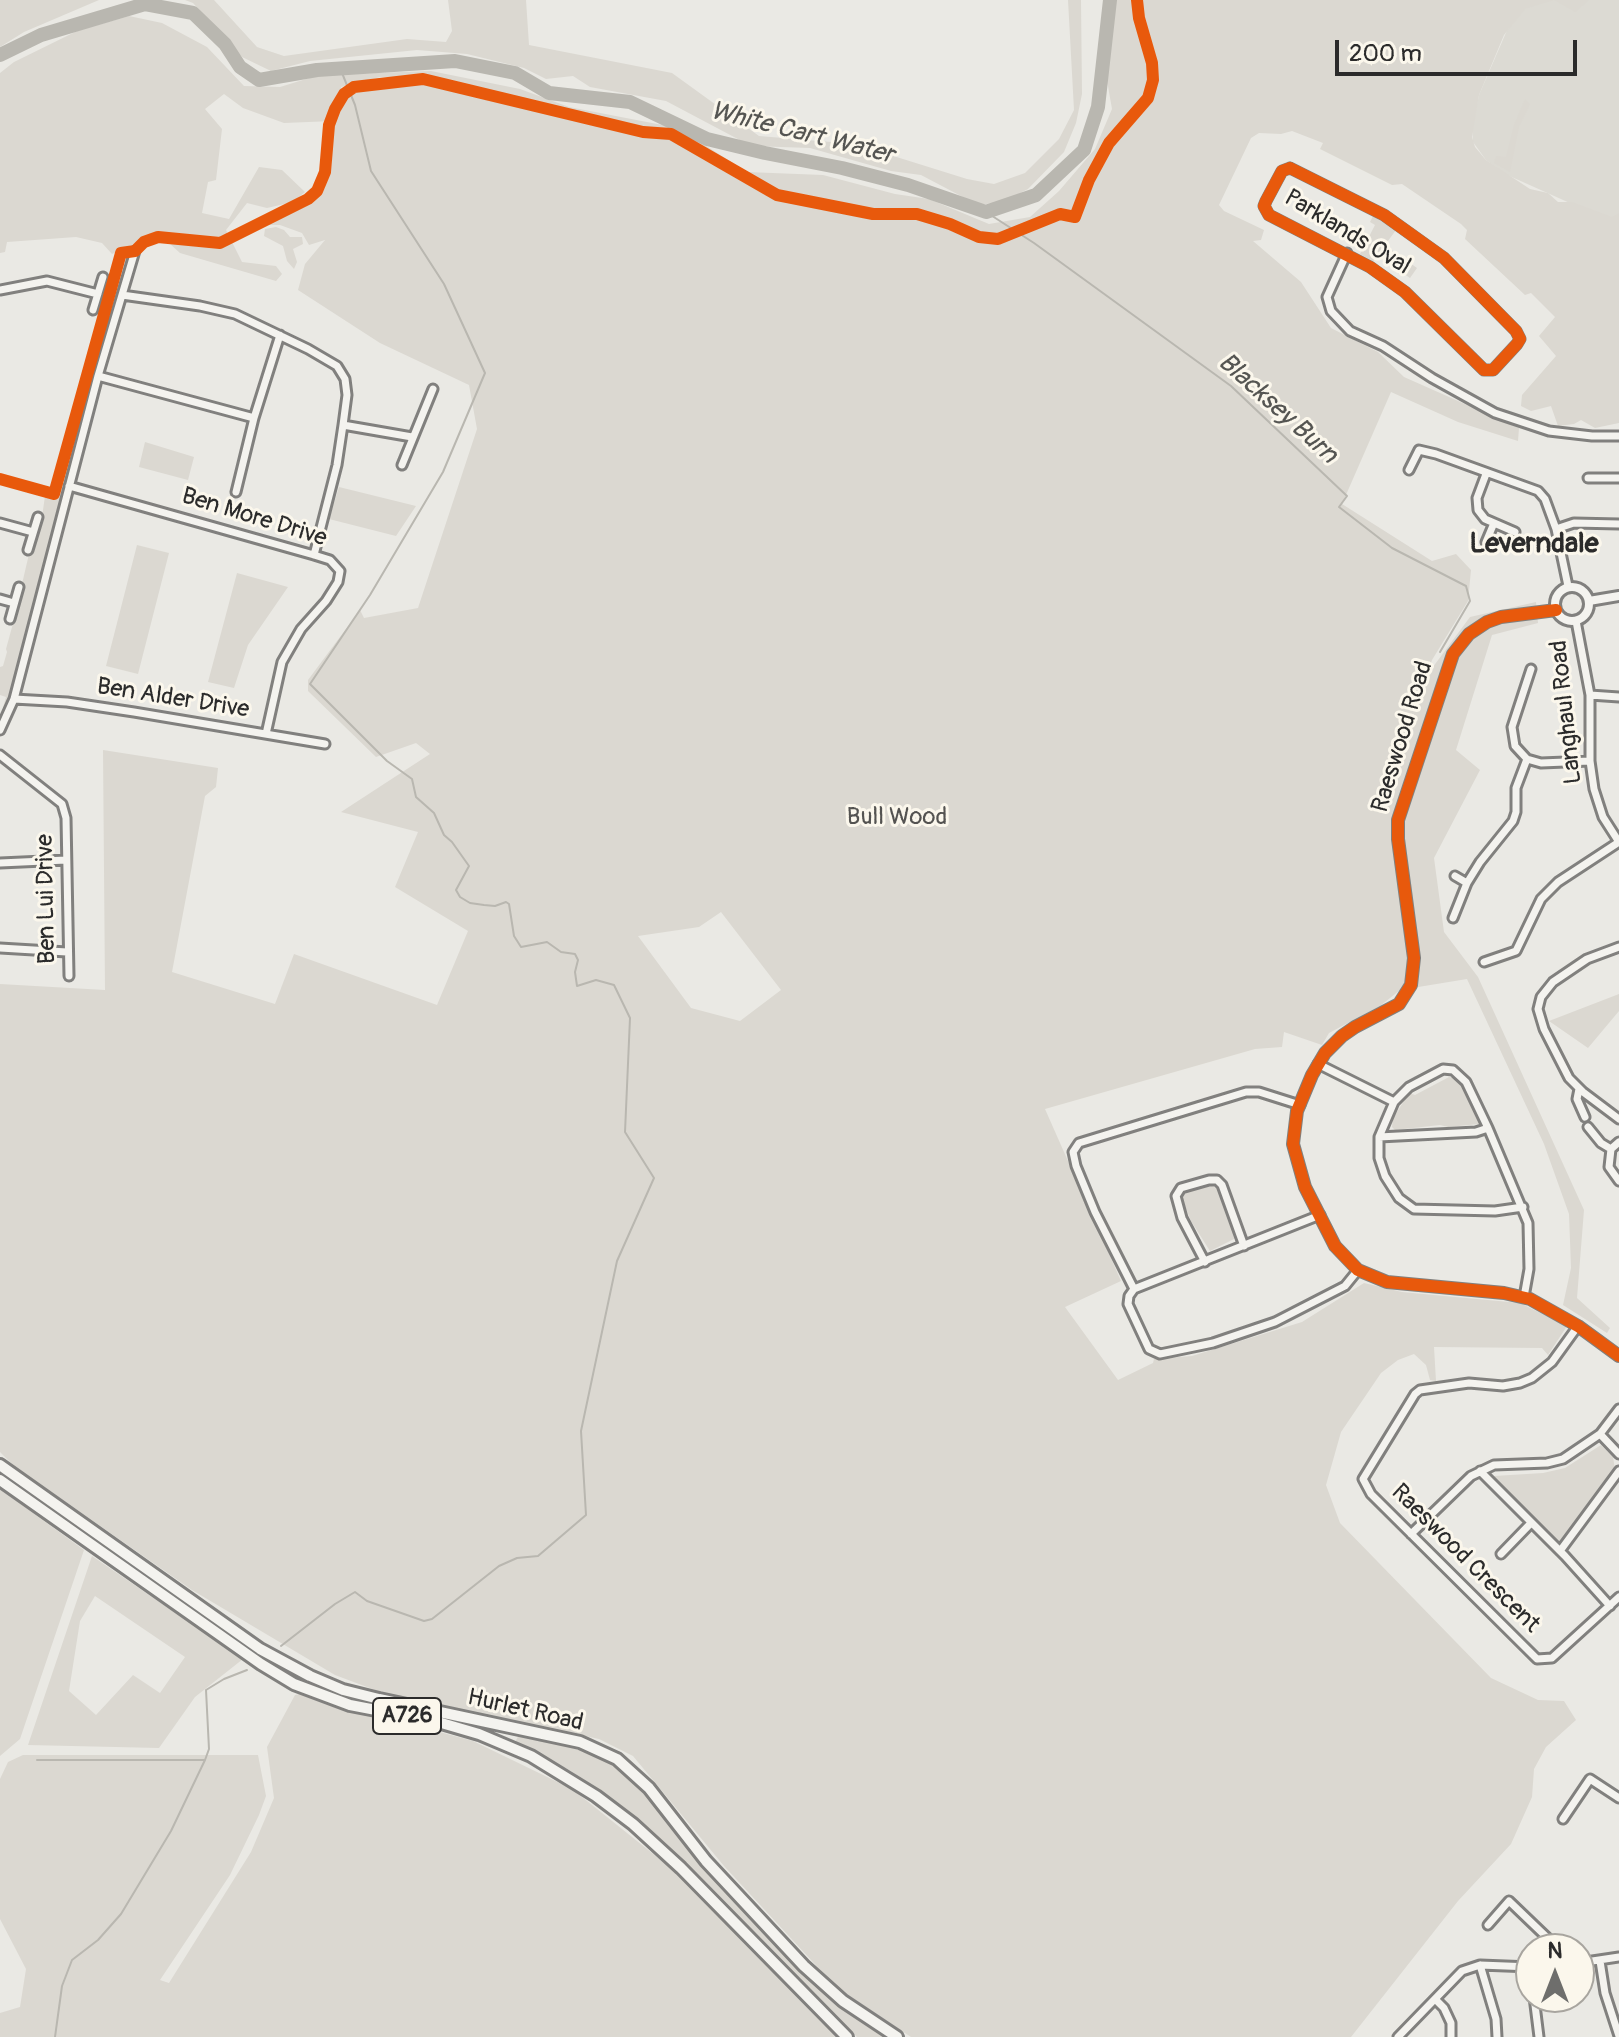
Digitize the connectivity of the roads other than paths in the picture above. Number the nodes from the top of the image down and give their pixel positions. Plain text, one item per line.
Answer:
1 (135, 251) dead end
2 (1347, 253) junction
3 (103, 277) dead end
4 (0, 290) edge
5 (98, 294) junction
6 (122, 295) junction
7 (93, 310) dead end
8 (280, 335) junction
9 (98, 376) junction
10 (433, 389) dead end
11 (254, 418) junction
12 (343, 425) junction
13 (1619, 436) edge
14 (412, 437) junction
15 (402, 465) dead end
16 (1409, 470) dead end
17 (1486, 474) junction
18 (1588, 478) dead end
19 (1619, 478) edge
20 (69, 486) junction
21 (236, 492) dead end
22 (38, 517) dead end
23 (0, 523) edge
24 (1494, 523) junction
25 (1619, 524) edge
26 (1556, 529) junction
27 (33, 532) junction
28 (1515, 532) dead end
29 (1486, 542) dead end
30 (28, 550) dead end
31 (314, 555) junction
32 (1568, 586) junction
33 (19, 587) dead end
34 (1619, 596) edge
35 (0, 599) edge
36 (1589, 601) junction
37 (14, 603) junction
38 (1556, 610) junction
39 (10, 619) dead end
40 (1576, 621) junction
41 (1531, 669) dead end
42 (1590, 695) junction
43 (1619, 697) edge
44 (14, 699) junction
45 (0, 730) edge
46 (266, 734) junction
47 (325, 744) dead end
48 (0, 755) edge
49 (1527, 759) junction
50 (1590, 761) junction
51 (1619, 842) edge
52 (66, 860) junction
53 (0, 863) edge
54 (1455, 876) dead end
55 (1467, 883) junction
56 (1453, 918) dead end
57 (1619, 947) edge
58 (0, 948) edge
59 (1516, 951) junction
60 (67, 952) junction
61 (1524, 958) dead end
62 (1484, 962) dead end
63 (69, 976) dead end
64 (1318, 1064) junction
65 (1579, 1089) junction
66 (1397, 1099) junction
67 (1300, 1105) junction
68 (1585, 1117) dead end
69 (1619, 1119) edge
70 (1588, 1127) dead end
71 (1488, 1128) junction
72 (1379, 1137) junction
73 (1619, 1142) edge
74 (1611, 1149) junction
75 (1619, 1181) edge
76 (1523, 1207) junction
77 (1320, 1215) junction
78 (1244, 1246) junction
79 (1205, 1262) junction
80 (1358, 1270) junction
81 (1134, 1289) junction
82 (1524, 1297) junction
83 (1578, 1326) junction
84 (1619, 1356) edge
85 (1619, 1409) edge
86 (1600, 1434) junction
87 (1619, 1454) edge
88 (0, 1465) edge
89 (1480, 1471) junction
90 (1619, 1471) edge
91 (0, 1480) edge
92 (1531, 1523) junction
93 (1411, 1534) junction
94 (1560, 1551) junction
95 (1501, 1554) dead end
96 (1619, 1597) edge
97 (1610, 1606) junction
98 (1619, 1798) edge
99 (1563, 1819) dead end
100 (1488, 1925) dead end
101 (1542, 1933) edge
102 (1619, 1957) edge
103 (1595, 1961) edge
104 (1600, 1961) junction
105 (1480, 1965) junction
106 (1515, 1966) edge
107 (1435, 1999) junction
108 (1536, 2013) edge
109 (1619, 2036) edge
110 (847, 2037) edge
111 (897, 2037) edge
112 (1398, 2037) edge
113 (1451, 2037) edge
114 (1497, 2037) edge
115 (1539, 2037) edge

1 - 6 street
2 - 2 street, Parklands Oval
2 - 13 street
3 - 5 street
4 - 5 street
5 - 7 street
6 - 8 street
6 - 9 street
8 - 11 street
8 - 12 street
9 - 11 street
9 - 20 street
10 - 14 street
11 - 21 street
12 - 14 street
12 - 31 street
14 - 15 street
16 - 17 street
17 - 24 street
17 - 26 street
18 - 19 street
20 - 31 street, Ben More Drive
20 - 44 street
22 - 27 street
23 - 27 street
24 - 28 street
24 - 29 street
25 - 26 street
26 - 32 street
27 - 30 street
31 - 46 street, Ben More Drive
32 - 36 street
32 - 38 street
33 - 37 street
34 - 36 street
35 - 37 street
36 - 40 street
37 - 39 street
38 - 40 street
38 - 64 street, Raeswood Road
40 - 42 street, Langhaul Road
41 - 49 street
42 - 43 street
42 - 50 street, Langhaul Road
44 - 45 street
44 - 46 street, Ben Alder Drive
46 - 47 street, Ben Alder Drive
48 - 52 street, Ben Lui Drive
49 - 50 street
49 - 55 street
50 - 51 street, Langhaul Road
51 - 59 street
52 - 53 street
52 - 60 street, Ben Lui Drive
54 - 55 street
55 - 56 street
57 - 65 street
58 - 60 street
59 - 61 street
59 - 62 street
60 - 63 street, Ben Lui Drive
64 - 66 street
64 - 67 street, Raeswood Road
65 - 68 street
65 - 69 street
66 - 71 street
66 - 72 street
67 - 77 street, Raeswood Road
67 - 81 street
70 - 74 street
71 - 72 street
71 - 76 street
72 - 76 street
73 - 74 street
74 - 75 street
76 - 82 street
77 - 78 street
77 - 80 street, Raeswood Road
78 - 79 street
78 - 79 street
79 - 81 street
80 - 81 street
80 - 82 street
82 - 83 street
83 - 84 street
83 - 93 street, Raeswood Crescent
85 - 86 street
86 - 87 street
86 - 89 street
88 - 111 main road, Hurlet Road / A726
89 - 92 street
89 - 93 street
90 - 94 street
91 - 110 main road, Hurlet Road / A726
92 - 94 street
92 - 95 street
93 - 97 street, Raeswood Crescent
94 - 97 street
96 - 97 street, Raeswood Crescent
98 - 99 street
100 - 101 street
102 - 104 street
103 - 104 street
104 - 109 street
105 - 106 street
105 - 107 street
105 - 114 street
107 - 112 street
107 - 113 street
108 - 115 street

